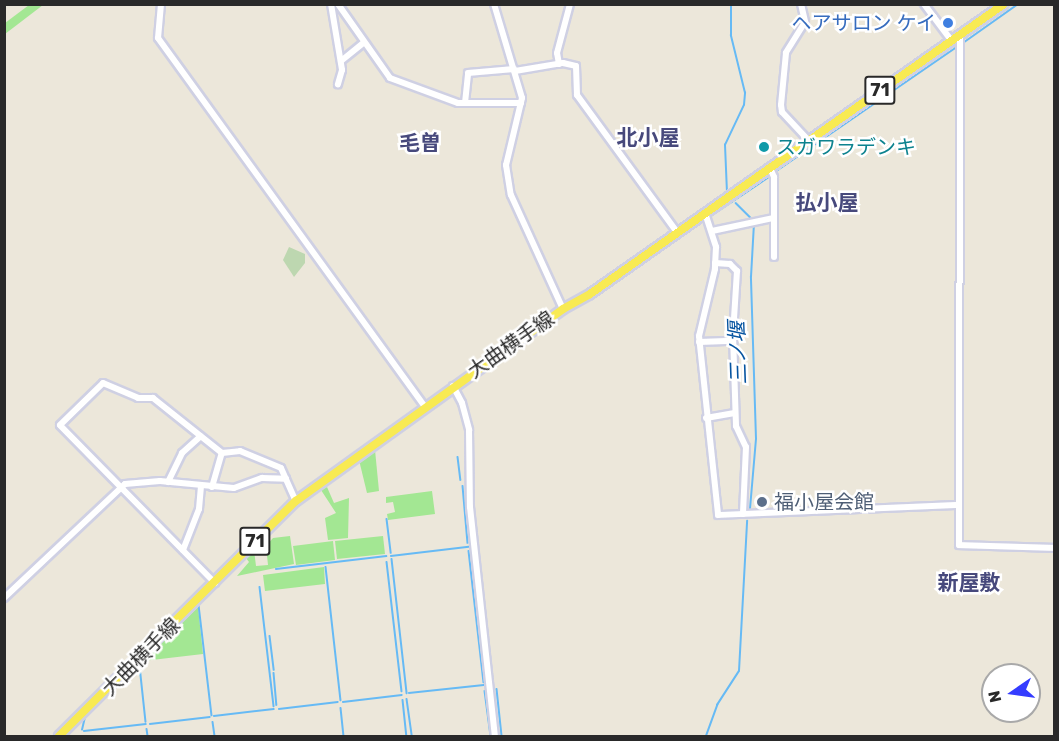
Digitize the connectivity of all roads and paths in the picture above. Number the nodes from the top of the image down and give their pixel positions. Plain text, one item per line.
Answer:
1 (161, 4) edge
2 (331, 4) edge
3 (338, 4) edge
4 (494, 4) edge
5 (570, 4) edge
6 (801, 4) edge
7 (924, 4) edge
8 (1004, 4) edge
9 (960, 34) junction
10 (951, 40) junction
11 (363, 43) junction
12 (340, 61) junction
13 (559, 64) junction
14 (514, 70) junction
15 (338, 84) dead end
16 (465, 103) junction
17 (521, 103) junction
18 (808, 140) junction
19 (770, 168) junction
20 (705, 213) junction
21 (773, 218) junction
22 (712, 231) junction
23 (676, 232) junction
24 (774, 257) dead end
25 (715, 263) junction
26 (563, 309) junction
27 (734, 341) junction
28 (699, 342) junction
29 (453, 386) junction
30 (424, 406) junction
31 (735, 413) junction
32 (706, 418) junction
33 (201, 436) junction
34 (222, 453) junction
35 (286, 479) junction
36 (168, 482) junction
37 (201, 486) junction
38 (212, 487) junction
39 (121, 488) junction
40 (296, 501) junction
41 (959, 505) junction
42 (743, 514) junction
43 (1054, 548) edge
44 (183, 550) junction
45 (215, 583) junction
46 (4, 598) edge
47 (59, 736) edge
48 (495, 736) edge

1 - 30 street
2 - 12 street
3 - 11 street
4 - 14 street
5 - 13 street
6 - 18 street
7 - 10 street
8 - 9 main road, 大曲横手線 / 71
9 - 10 main road, 大曲横手線 / 71
9 - 41 street
10 - 18 main road, 大曲横手線 / 71
11 - 12 street
11 - 16 street
12 - 15 street
13 - 14 street
13 - 23 street
14 - 16 street
14 - 17 street
16 - 17 street
17 - 26 street
18 - 19 main road, 大曲横手線 / 71
19 - 20 main road, 大曲横手線 / 71
19 - 21 street
20 - 22 street
20 - 23 main road, 大曲横手線 / 71
21 - 22 street
21 - 24 street
22 - 25 street
23 - 26 main road, 大曲横手線 / 71
25 - 27 street
25 - 28 street
26 - 29 main road, 大曲横手線 / 71
27 - 28 street
27 - 31 street
28 - 32 street
29 - 30 main road, 大曲横手線 / 71
29 - 48 street
30 - 40 main road, 大曲横手線 / 71
31 - 32 street
31 - 42 street
32 - 42 street
33 - 34 street
33 - 36 street
33 - 39 street
34 - 35 street
34 - 38 street
35 - 38 street
35 - 40 street
36 - 37 street
36 - 39 street
37 - 38 street
37 - 44 street
39 - 44 street
39 - 46 street
40 - 45 main road, 大曲横手線 / 71
41 - 42 street
41 - 43 street
44 - 45 street
45 - 47 main road, 大曲横手線 / 71

